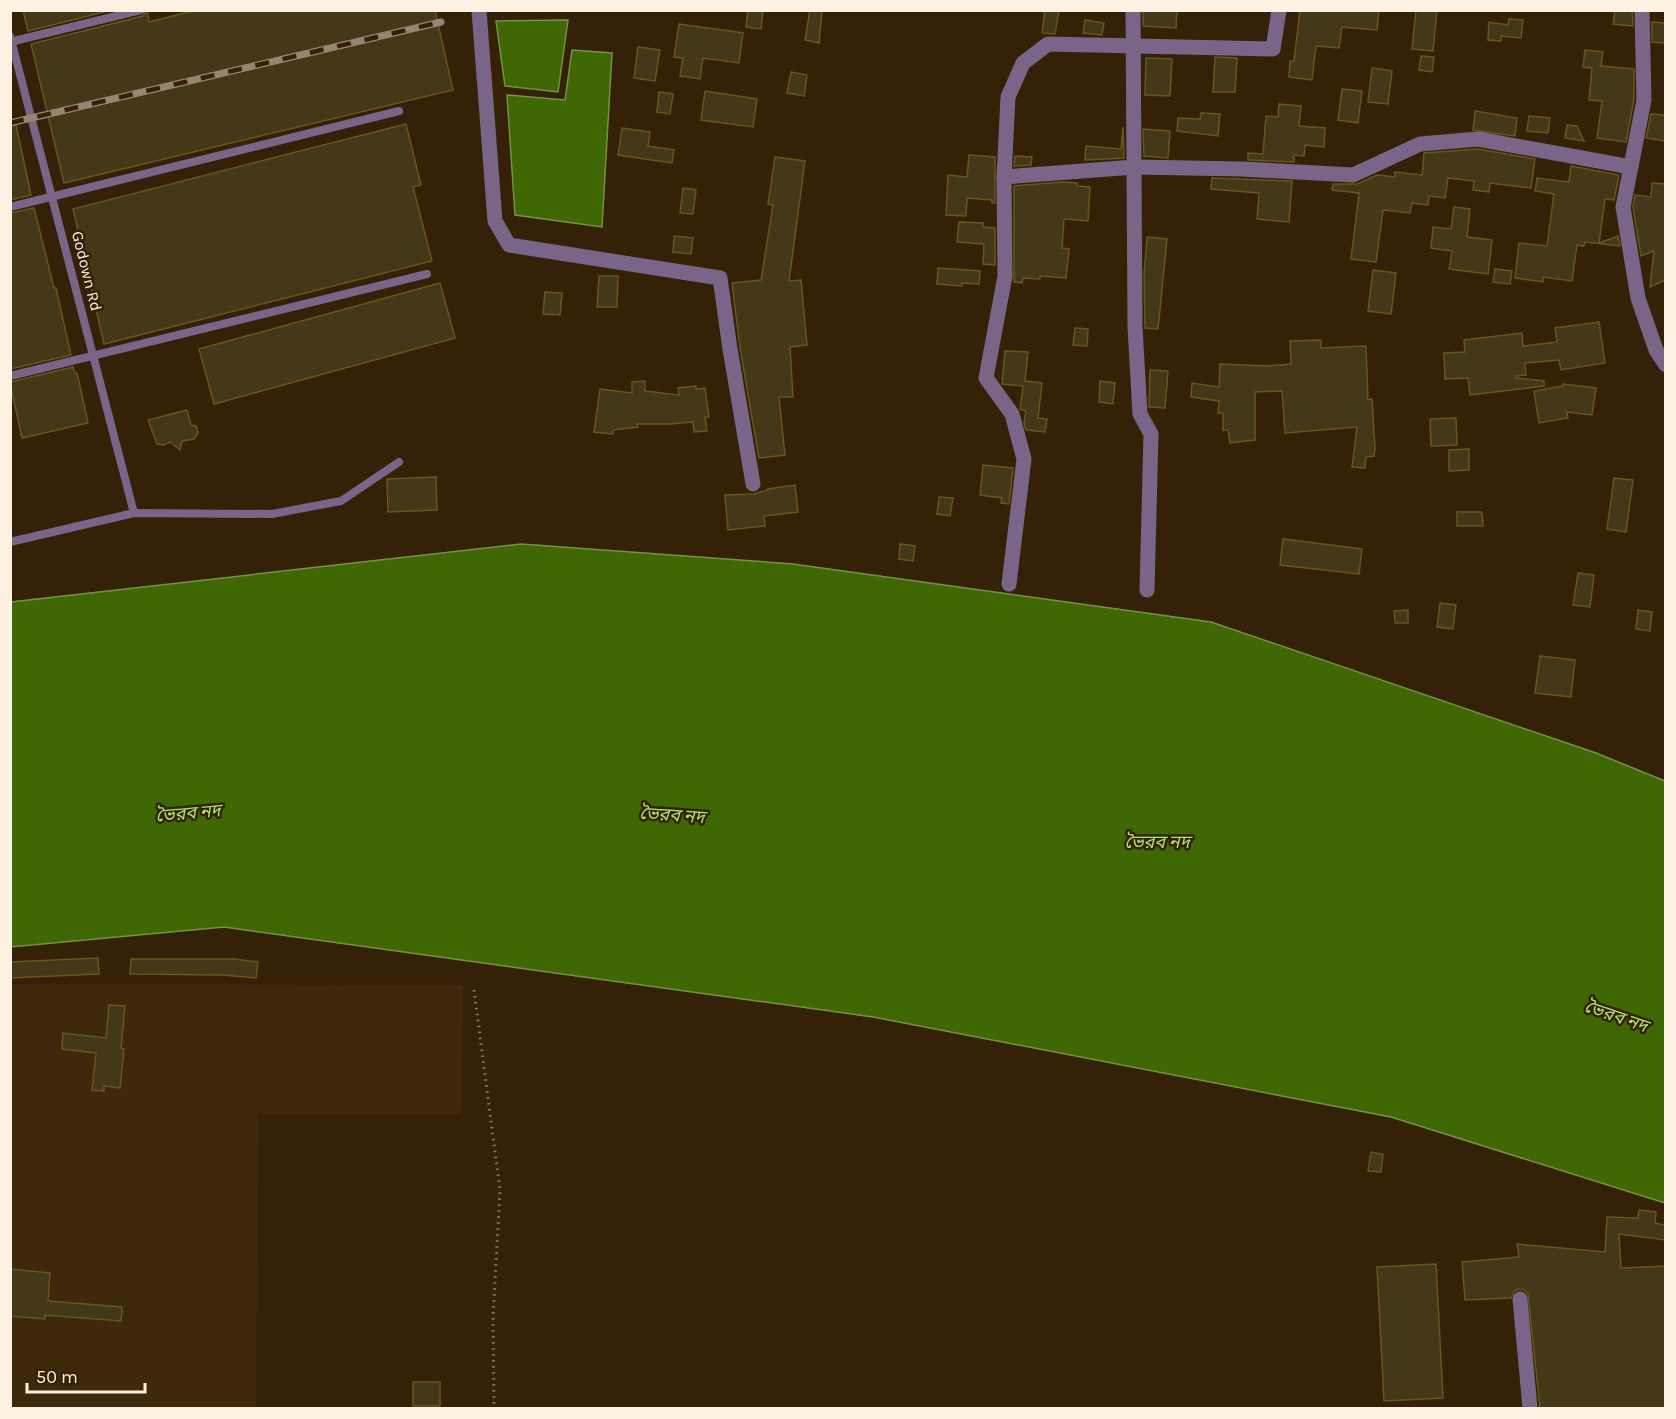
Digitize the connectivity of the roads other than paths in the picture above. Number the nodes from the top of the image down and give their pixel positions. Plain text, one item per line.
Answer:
1 (141, 10) edge
2 (479, 10) edge
3 (1133, 10) edge
4 (1279, 10) edge
5 (1642, 10) edge
6 (11, 40) edge
7 (1134, 47) junction
8 (399, 111) dead end
9 (1135, 167) junction
10 (1631, 167) junction
11 (1004, 177) junction
12 (52, 197) junction
13 (10, 207) edge
14 (427, 274) dead end
15 (93, 357) junction
16 (1665, 364) edge
17 (10, 376) edge
18 (399, 462) dead end
19 (753, 484) dead end
20 (134, 513) junction
21 (10, 542) edge
22 (1009, 584) dead end
23 (1146, 590) dead end
24 (1520, 1299) dead end
25 (1530, 1408) edge

1 - 6 lane
2 - 19 street
3 - 7 street
4 - 7 street
5 - 10 street
6 - 12 lane, Godown Rd
7 - 9 street
7 - 11 street
8 - 12 lane
9 - 10 street
9 - 11 street
9 - 23 street
10 - 16 street
11 - 22 street
12 - 13 lane
12 - 15 lane, Godown Rd
14 - 15 lane
15 - 17 lane
15 - 20 lane, Godown Rd
18 - 20 lane
20 - 21 lane
24 - 25 street

